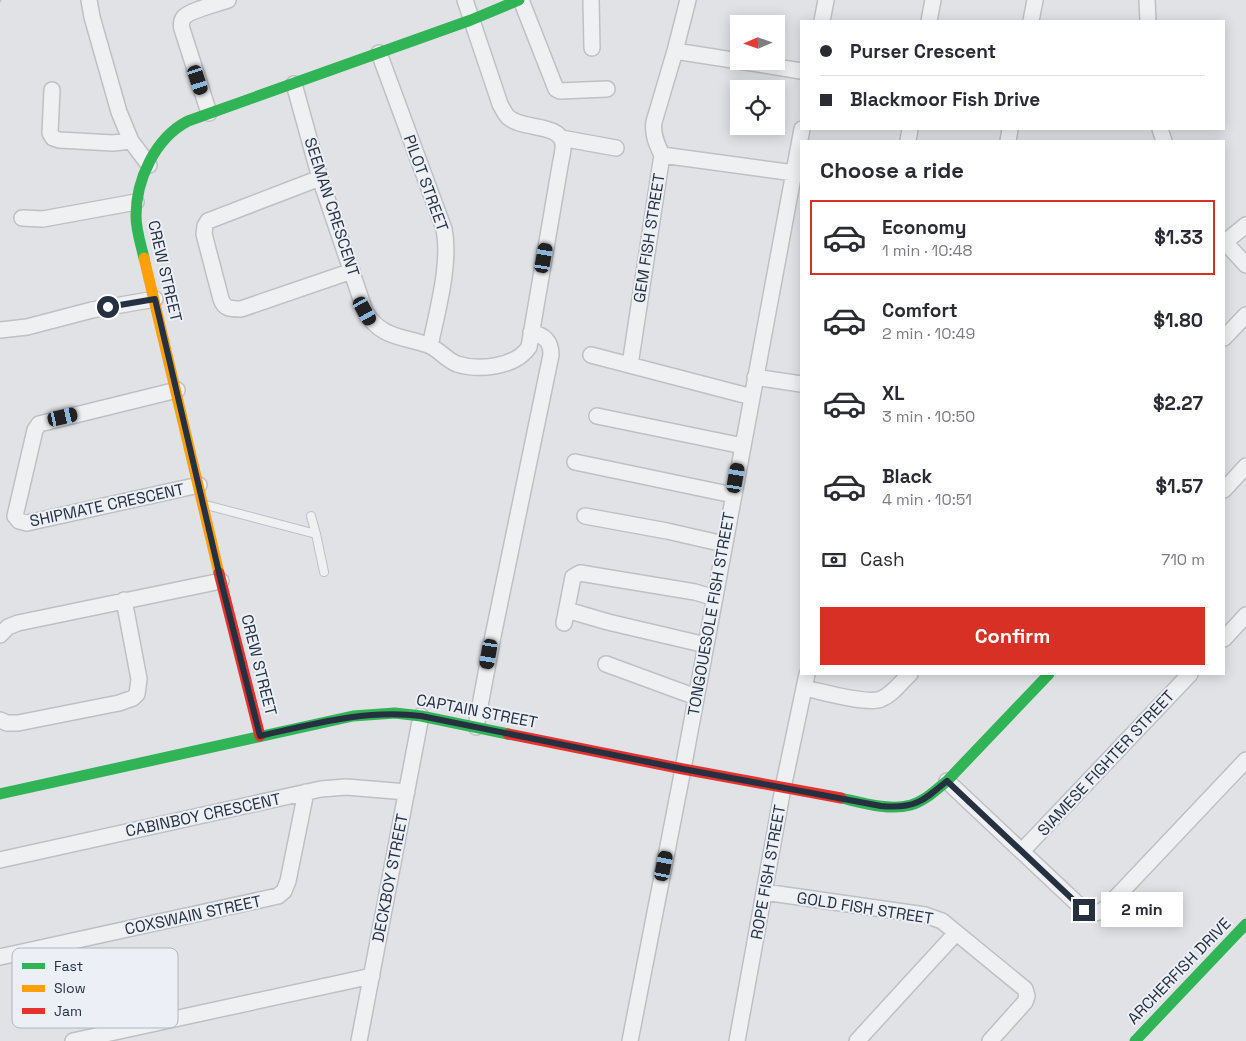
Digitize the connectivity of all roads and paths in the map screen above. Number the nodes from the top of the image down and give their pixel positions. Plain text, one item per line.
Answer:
1 (89, 0) edge
2 (228, 0) edge
3 (465, 0) edge
4 (520, 0) edge
5 (591, 0) edge
6 (688, 0) edge
7 (826, 0) edge
8 (933, 0) edge
9 (1035, 0) edge
10 (1148, 0) edge
11 (471, 20) junction
12 (822, 20) edge
13 (929, 20) edge
14 (1031, 20) edge
15 (1148, 20) edge
16 (592, 48) dead end
17 (675, 51) junction
18 (379, 53) junction
19 (730, 60) edge
20 (785, 68) edge
21 (800, 71) edge
22 (294, 84) junction
23 (607, 89) dead end
24 (52, 90) dead end
25 (209, 113) junction
26 (557, 135) junction
27 (131, 140) junction
28 (800, 140) edge
29 (616, 148) dead end
30 (662, 155) junction
31 (149, 165) junction
32 (794, 173) junction
33 (320, 178) junction
34 (136, 202) junction
35 (22, 218) dead end
36 (1246, 225) edge
37 (1225, 240) edge
38 (1225, 242) edge
39 (1246, 265) edge
40 (352, 271) junction
41 (155, 299) junction
42 (1246, 314) edge
43 (0, 330) edge
44 (531, 332) junction
45 (1225, 337) edge
46 (430, 346) junction
47 (591, 355) dead end
48 (630, 365) junction
49 (755, 377) junction
50 (800, 384) edge
51 (177, 390) junction
52 (752, 397) junction
53 (596, 416) dead end
54 (742, 446) junction
55 (575, 462) dead end
56 (1246, 466) edge
57 (199, 485) junction
58 (1225, 489) edge
59 (734, 495) junction
60 (204, 505) junction
61 (311, 516) dead end
62 (584, 516) dead end
63 (316, 534) junction
64 (724, 544) junction
65 (324, 572) dead end
66 (221, 581) junction
67 (714, 598) junction
68 (124, 600) junction
69 (1246, 615) edge
70 (0, 635) edge
71 (1225, 637) edge
72 (706, 646) junction
73 (606, 664) dead end
74 (909, 675) edge
75 (1048, 675) edge
76 (1189, 675) edge
77 (805, 681) edge
78 (696, 697) junction
79 (421, 716) junction
80 (0, 720) edge
81 (476, 727) junction
82 (260, 736) junction
83 (1246, 760) edge
84 (683, 769) junction
85 (947, 781) junction
86 (783, 788) junction
87 (306, 792) junction
88 (407, 792) junction
89 (0, 794) edge
90 (1022, 852) junction
91 (0, 860) edge
92 (764, 892) junction
93 (1246, 924) edge
94 (956, 933) junction
95 (41, 948) edge
96 (372, 976) junction
97 (178, 1018) edge
98 (133, 1028) edge
99 (73, 1041) edge
100 (359, 1041) edge
101 (630, 1041) edge
102 (737, 1041) edge
103 (857, 1041) edge
104 (990, 1041) edge
105 (1135, 1041) edge

1 - 27 street
2 - 25 street
3 - 11 street
4 - 11 street, CREW STREET
4 - 23 street
5 - 16 street
6 - 17 street
7 - 12 street
8 - 13 street
9 - 14 street
10 - 15 street
11 - 18 street, CREW STREET
11 - 26 street
17 - 19 street
17 - 30 street
18 - 22 street, CREW STREET
18 - 46 street, PILOT STREET
20 - 21 street
22 - 25 street, CREW STREET
22 - 33 street, SEEMAN CRESCENT
24 - 27 street
25 - 31 street, CREW STREET
26 - 29 street
26 - 44 street, SEEMAN CRESCENT
27 - 31 street
28 - 32 street, TONGOUESOLE FISH STREET
30 - 32 street, GEM FISH STREET
30 - 48 street, GEM FISH STREET
31 - 34 street, CREW STREET
32 - 49 street, TONGOUESOLE FISH STREET
33 - 40 street, SEEMAN CRESCENT
33 - 40 street
34 - 35 street
34 - 41 street, CREW STREET
36 - 37 street
38 - 39 street
40 - 46 street, SEEMAN CRESCENT
41 - 43 street
41 - 51 street, CREW STREET
42 - 45 street
44 - 46 street, SEEMAN CRESCENT
44 - 81 street
47 - 48 street
48 - 52 street
49 - 50 street
49 - 52 street, TONGOUESOLE FISH STREET
51 - 57 street, CREW STREET
51 - 57 street, SHIPMATE CRESCENT
52 - 54 street, TONGOUESOLE FISH STREET
53 - 54 street
54 - 59 street, TONGOUESOLE FISH STREET
55 - 59 street
56 - 58 street
57 - 60 street, CREW STREET
59 - 64 street, TONGOUESOLE FISH STREET
60 - 63 lane
60 - 66 street, CREW STREET
61 - 63 lane
62 - 64 street
63 - 65 lane
64 - 67 street, TONGOUESOLE FISH STREET
66 - 68 street
66 - 82 street, CREW STREET
67 - 72 street, TONGOUESOLE FISH STREET
67 - 72 street
68 - 70 street
68 - 80 street
69 - 71 street
72 - 78 street, TONGOUESOLE FISH STREET
73 - 78 street
74 - 77 street
75 - 85 street, CAPTAIN STREET
76 - 90 street, SIAMESE FIGHTER STREET
77 - 86 street, ROPE FISH STREET
78 - 84 street, TONGOUESOLE FISH STREET
79 - 81 street, CAPTAIN STREET
79 - 82 street, CAPTAIN STREET
79 - 88 street, DECKBOY STREET
81 - 84 street, CAPTAIN STREET
82 - 89 street, CAPTAIN STREET
83 - 90 street
84 - 86 street, CAPTAIN STREET
84 - 101 street, TONGOUESOLE FISH STREET
85 - 86 street, CAPTAIN STREET
85 - 90 street
86 - 92 street, ROPE FISH STREET
87 - 88 street, CABINBOY CRESCENT
87 - 91 street, CABINBOY CRESCENT
87 - 95 street, COXSWAIN STREET
88 - 96 street, DECKBOY STREET
92 - 94 street, GOLD FISH STREET
92 - 102 street, ROPE FISH STREET
93 - 105 street, ARCHERFISH DRIVE
94 - 103 street
94 - 104 street, GOLD FISH STREET
96 - 97 street
96 - 100 street, DECKBOY STREET
98 - 99 street

